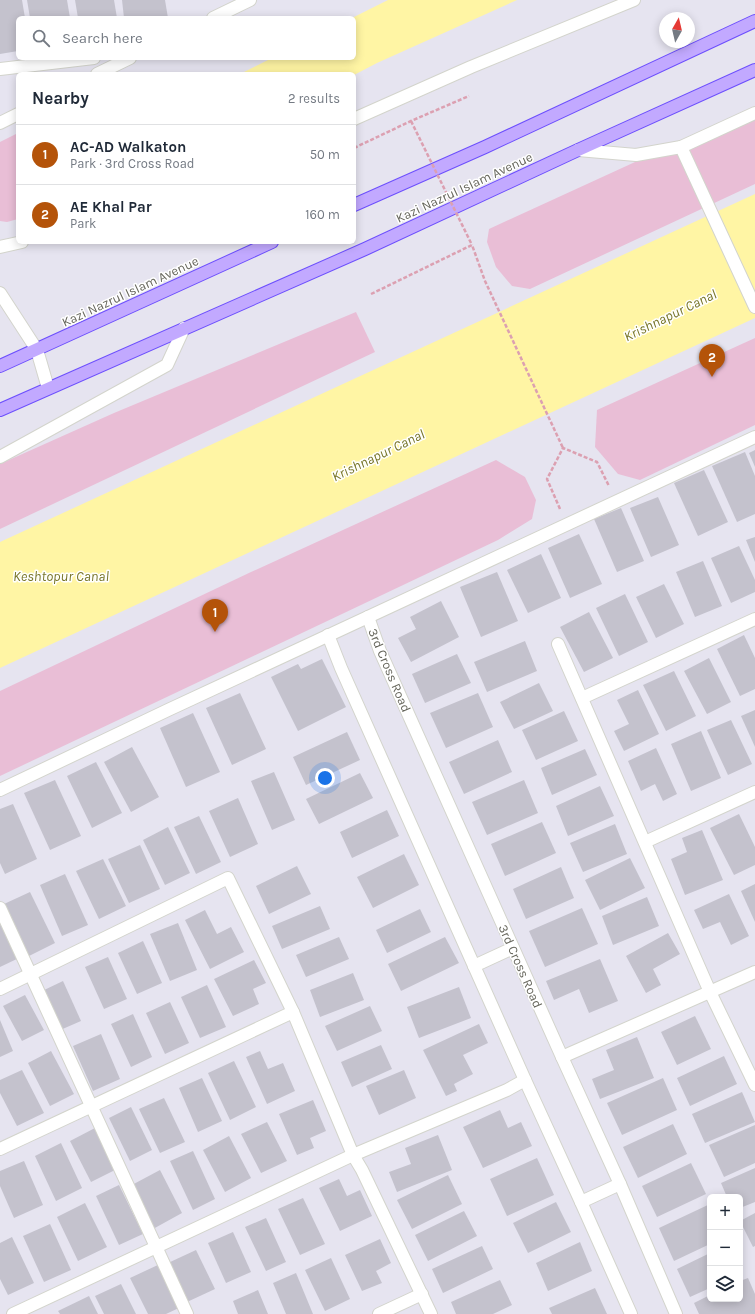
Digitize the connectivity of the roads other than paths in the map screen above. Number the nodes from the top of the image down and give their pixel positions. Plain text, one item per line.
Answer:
1 (250, 0) edge
2 (634, 0) edge
3 (217, 16) edge
4 (755, 21) edge
5 (77, 60) edge
6 (126, 60) edge
7 (0, 69) edge
8 (755, 70) edge
9 (101, 72) edge
10 (755, 113) edge
11 (16, 115) edge
12 (356, 118) edge
13 (0, 123) edge
14 (681, 147) junction
15 (578, 150) junction
16 (356, 204) edge
17 (16, 243) edge
18 (268, 244) edge
19 (0, 247) edge
20 (0, 293) edge
21 (755, 307) edge
22 (184, 328) junction
23 (36, 350) junction
24 (0, 366) edge
25 (48, 388) junction
26 (0, 410) edge
27 (755, 437) edge
28 (0, 457) edge
29 (368, 617) junction
30 (755, 619) edge
31 (328, 636) junction
32 (558, 644) dead end
33 (582, 698) junction
34 (0, 790) edge
35 (755, 792) edge
36 (646, 842) junction
37 (0, 908) edge
38 (513, 948) junction
39 (474, 966) junction
40 (755, 972) edge
41 (31, 974) junction
42 (0, 989) edge
43 (710, 992) junction
44 (293, 1012) junction
45 (562, 1057) junction
46 (525, 1080) junction
47 (755, 1085) edge
48 (92, 1106) junction
49 (0, 1150) edge
50 (353, 1155) junction
51 (620, 1184) junction
52 (581, 1202) junction
53 (156, 1247) junction
54 (422, 1294) junction
55 (14, 1314) edge
56 (187, 1314) edge
57 (379, 1314) edge
58 (431, 1314) edge
59 (631, 1314) edge
60 (676, 1314) edge

1 - 3 street
2 - 12 street
4 - 16 main road
5 - 7 street
6 - 9 street
8 - 15 main road, Kazi Nazrul Islam Avenue
10 - 14 street
11 - 13 street
14 - 15 street
14 - 21 street
15 - 22 main road, Kazi Nazrul Islam Avenue
17 - 19 street
18 - 23 main road, Kazi Nazrul Islam Avenue
20 - 23 street
22 - 25 main road, Kazi Nazrul Islam Avenue
22 - 28 street
23 - 24 main road, Kazi Nazrul Islam Avenue
23 - 25 street
25 - 26 main road, Kazi Nazrul Islam Avenue
27 - 29 street
29 - 31 street
29 - 38 street, 3rd Cross Road
30 - 33 street
31 - 34 street
31 - 39 street
32 - 33 street
33 - 36 street
35 - 36 street
36 - 43 street
37 - 41 street
38 - 39 street
38 - 45 street, 3rd Cross Road
39 - 46 street
40 - 43 street
41 - 42 street
41 - 44 street
41 - 48 street
43 - 45 street
43 - 47 street
44 - 48 street
44 - 50 street
45 - 51 street, 3rd Cross Road
46 - 50 street
46 - 52 street
48 - 49 street
48 - 53 street
50 - 53 street
50 - 54 street
51 - 52 street
51 - 60 street, 3rd Cross Road
52 - 59 street
53 - 55 street
53 - 56 street
54 - 57 street
54 - 58 street

